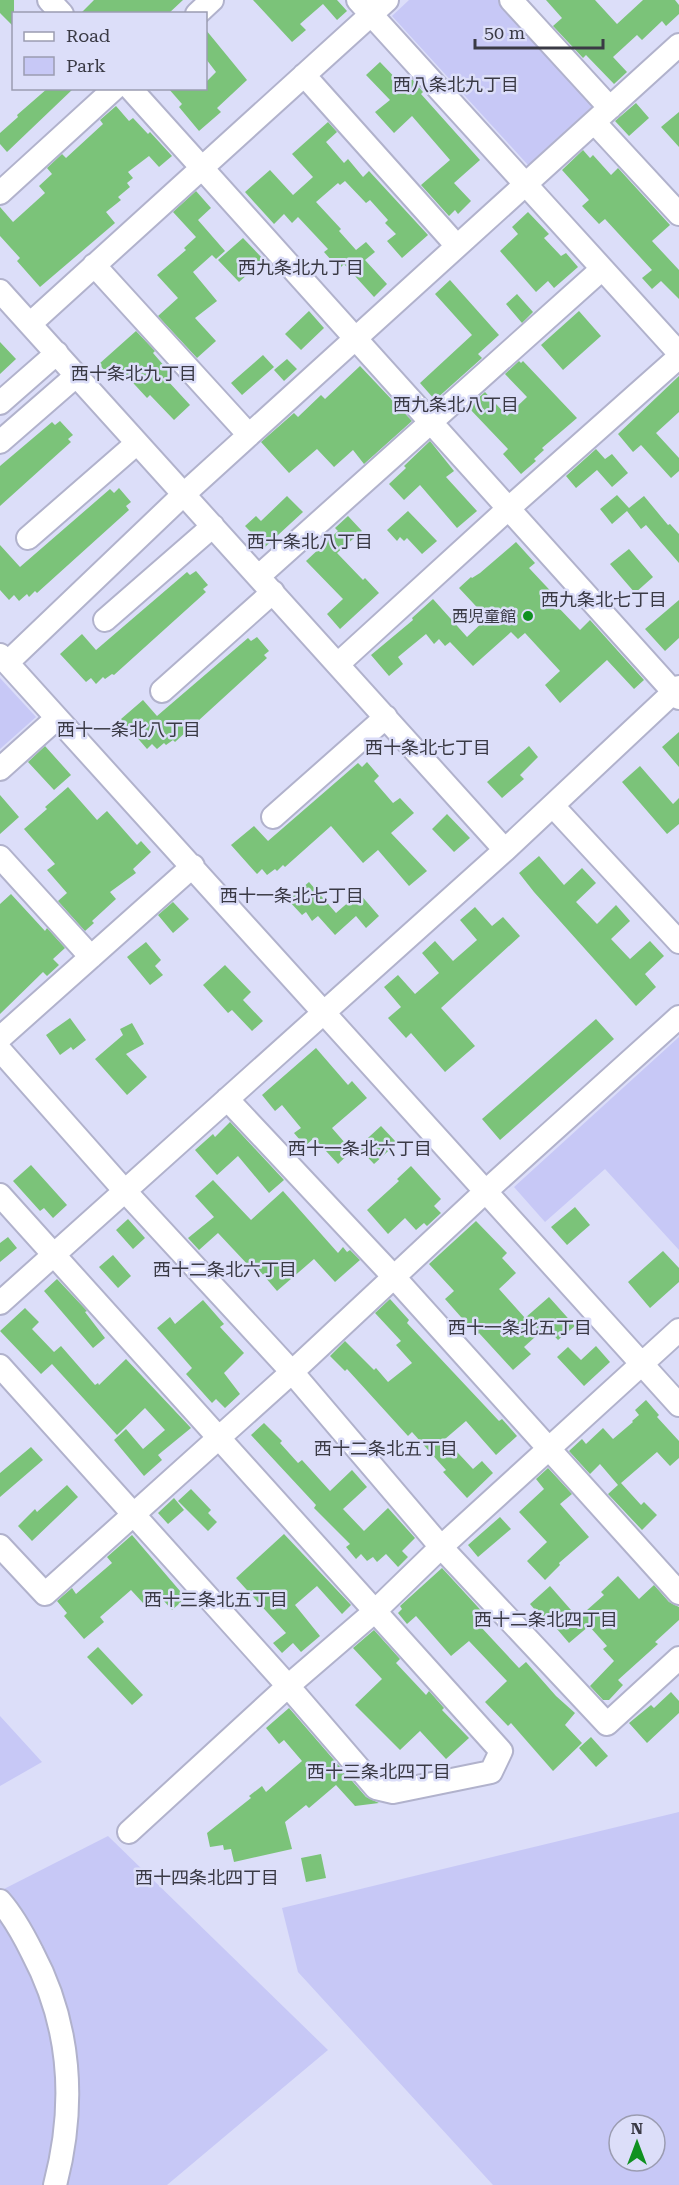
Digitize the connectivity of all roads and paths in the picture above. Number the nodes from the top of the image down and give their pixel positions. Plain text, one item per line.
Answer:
1 (49, 0) edge
2 (212, 0) edge
3 (511, 0) edge
4 (372, 5) edge
5 (60, 12) edge
6 (199, 12) edge
7 (679, 45) edge
8 (304, 75) junction
9 (113, 90) edge
10 (132, 90) edge
11 (602, 115) junction
12 (201, 168) junction
13 (5, 179) edge
14 (525, 184) junction
15 (679, 214) edge
16 (458, 246) junction
17 (94, 265) junction
18 (602, 269) junction
19 (0, 291) edge
20 (30, 324) junction
21 (356, 338) junction
22 (57, 353) junction
23 (679, 355) edge
24 (77, 375) junction
25 (0, 403) edge
26 (431, 422) junction
27 (249, 435) junction
28 (0, 442) edge
29 (137, 442) junction
30 (184, 494) junction
31 (509, 508) junction
32 (213, 526) junction
33 (28, 538) dead end
34 (266, 584) junction
35 (105, 620) dead end
36 (4, 659) edge
37 (338, 664) junction
38 (162, 691) dead end
39 (677, 692) edge
40 (57, 717) junction
41 (386, 717) junction
42 (0, 769) edge
43 (553, 806) junction
44 (273, 818) dead end
45 (505, 850) junction
46 (0, 857) edge
47 (193, 866) junction
48 (679, 942) edge
49 (91, 957) junction
50 (325, 1012) junction
51 (679, 1017) edge
52 (0, 1038) edge
53 (0, 1050) edge
54 (227, 1099) junction
55 (124, 1190) junction
56 (486, 1191) junction
57 (0, 1195) edge
58 (54, 1254) junction
59 (394, 1277) junction
60 (0, 1303) edge
61 (679, 1330) edge
62 (642, 1364) junction
63 (0, 1366) edge
64 (292, 1372) junction
65 (679, 1406) edge
66 (220, 1437) junction
67 (548, 1449) junction
68 (134, 1515) junction
69 (0, 1546) edge
70 (441, 1547) junction
71 (679, 1593) edge
72 (374, 1612) junction
73 (679, 1658) edge
74 (288, 1686) junction
75 (129, 1832) dead end
76 (0, 1901) edge
77 (55, 2185) edge

1 - 5 street
2 - 6 street
3 - 11 street
4 - 8 street
4 - 14 street
7 - 11 street
8 - 12 street
8 - 16 street
9 - 13 street
10 - 12 street
11 - 14 street
11 - 15 street
12 - 17 street
12 - 21 street
14 - 16 street
14 - 18 street
16 - 21 street
17 - 20 street
17 - 27 street
18 - 23 street
18 - 26 street
19 - 20 street
20 - 22 street
21 - 26 street
21 - 27 street
22 - 24 street
22 - 25 street
23 - 31 street
24 - 28 street
24 - 29 street
26 - 31 street
26 - 34 street
27 - 30 street
29 - 30 street
29 - 33 street
30 - 32 street
30 - 36 street
31 - 37 street
31 - 39 street
32 - 34 street
32 - 35 street
34 - 37 street
34 - 38 street
36 - 40 street
37 - 41 street
39 - 43 street
40 - 42 street
40 - 47 street
41 - 44 street
41 - 45 street
43 - 45 street
43 - 48 street
45 - 50 street
46 - 49 street
47 - 49 street
47 - 50 street
49 - 52 street
50 - 54 street
50 - 56 street
51 - 56 street
53 - 55 street
54 - 55 street
54 - 59 street
55 - 58 street
55 - 64 street
56 - 59 street
56 - 62 street
57 - 58 street
58 - 60 street
58 - 66 street
59 - 64 street
59 - 67 street
61 - 62 street
62 - 65 street
62 - 67 street
63 - 68 street
64 - 66 street
64 - 70 street
66 - 68 street
66 - 72 street
67 - 70 street
67 - 71 street
68 - 69 street
68 - 74 street
70 - 72 street
70 - 73 street
72 - 74 street
72 - 74 street
74 - 75 street
76 - 77 street

